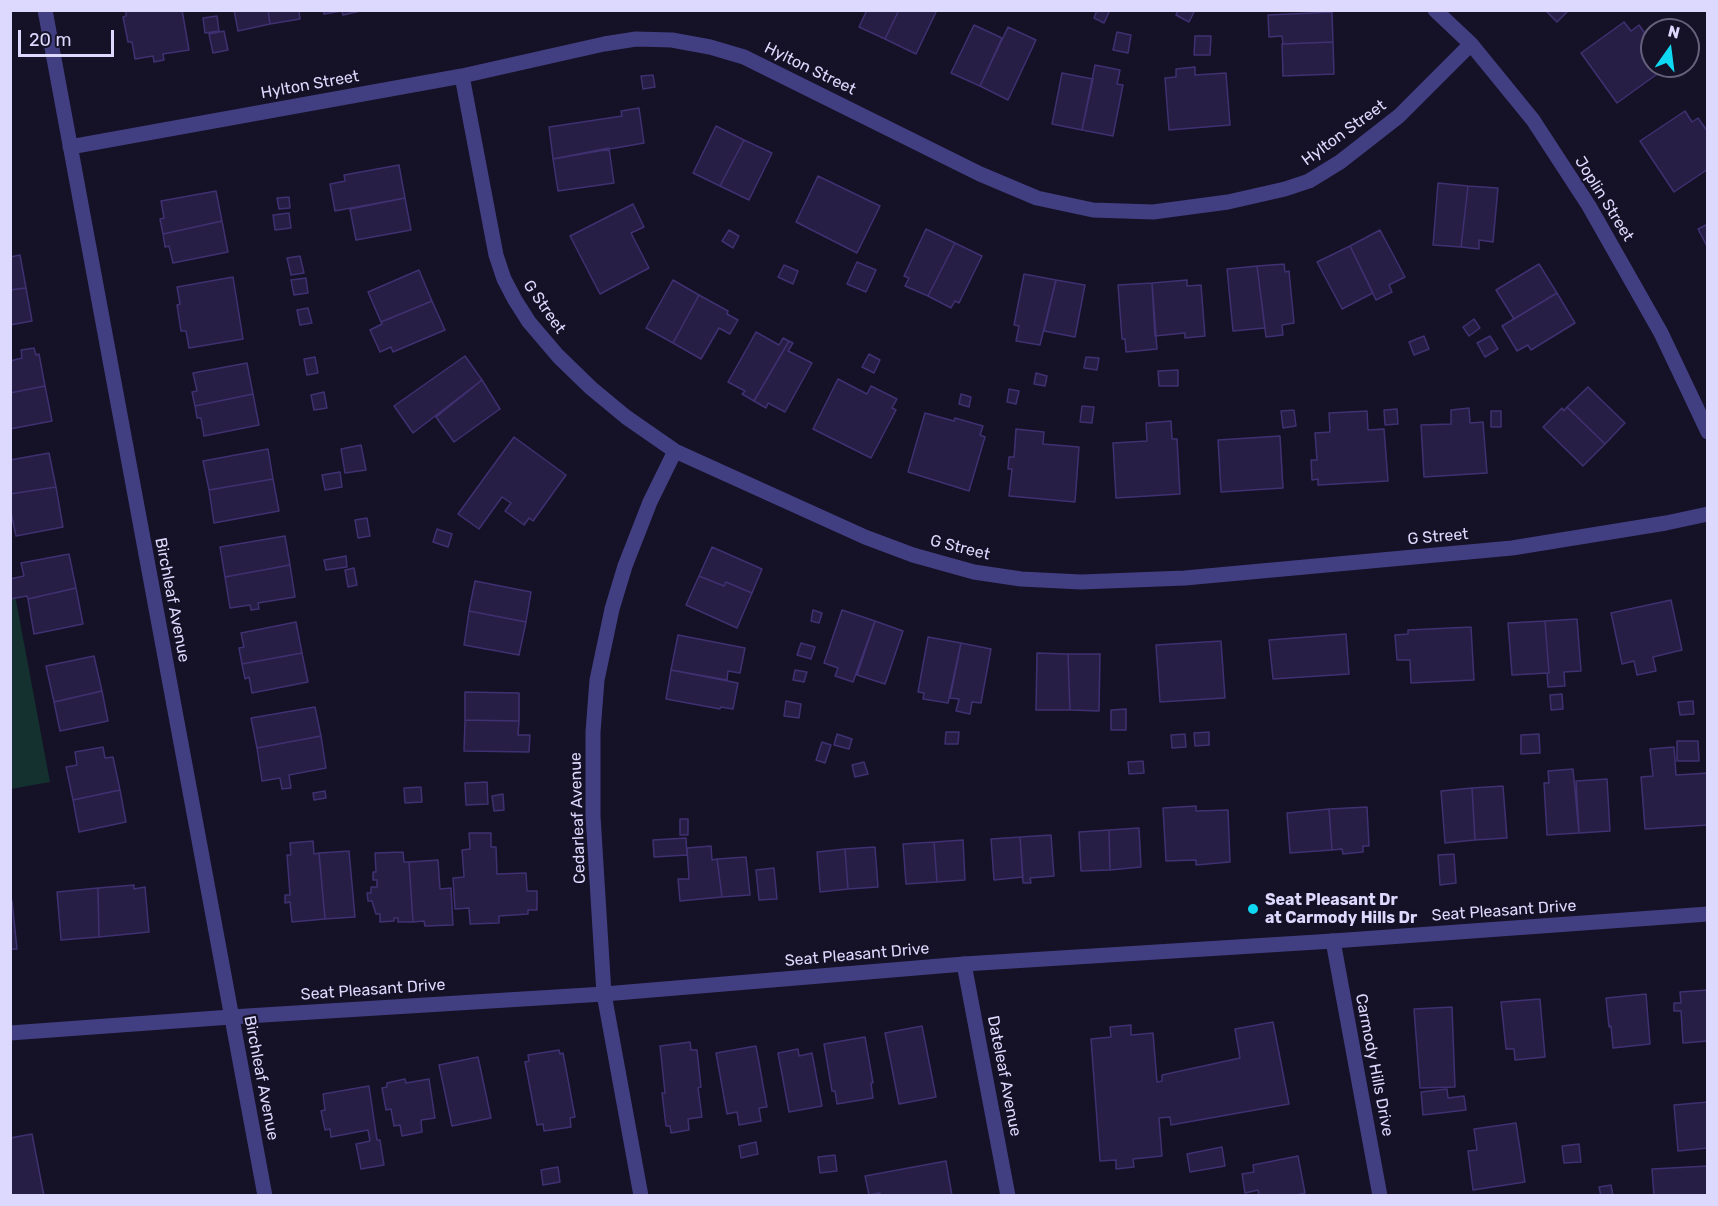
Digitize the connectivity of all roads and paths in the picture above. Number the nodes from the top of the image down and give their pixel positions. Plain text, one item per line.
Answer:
1 (45, 10) edge
2 (1435, 10) edge
3 (1471, 44) junction
4 (462, 76) junction
5 (70, 147) junction
6 (1707, 432) edge
7 (675, 451) junction
8 (1707, 514) edge
9 (1707, 914) edge
10 (1333, 941) junction
11 (964, 964) junction
12 (604, 994) junction
13 (231, 1017) junction
14 (10, 1033) edge
15 (265, 1196) edge
16 (641, 1196) edge
17 (1008, 1196) edge
18 (1380, 1196) edge

1 - 5 street, Birchleaf Avenue
2 - 3 street, Joplin Street
3 - 4 street, Hylton Street
3 - 6 street, Joplin Street
4 - 5 street, Hylton Street
4 - 7 street, G Street
5 - 13 street, Birchleaf Avenue
7 - 8 street, G Street
7 - 12 street, Cedarleaf Avenue
9 - 10 street, Seat Pleasant Drive
10 - 11 street, Seat Pleasant Drive
10 - 18 street, Carmody Hills Drive
11 - 12 street, Seat Pleasant Drive
11 - 17 street, Dateleaf Avenue
12 - 13 street, Seat Pleasant Drive
12 - 16 street, Cedarleaf Avenue
13 - 14 street, Seat Pleasant Drive
13 - 15 street, Birchleaf Avenue

